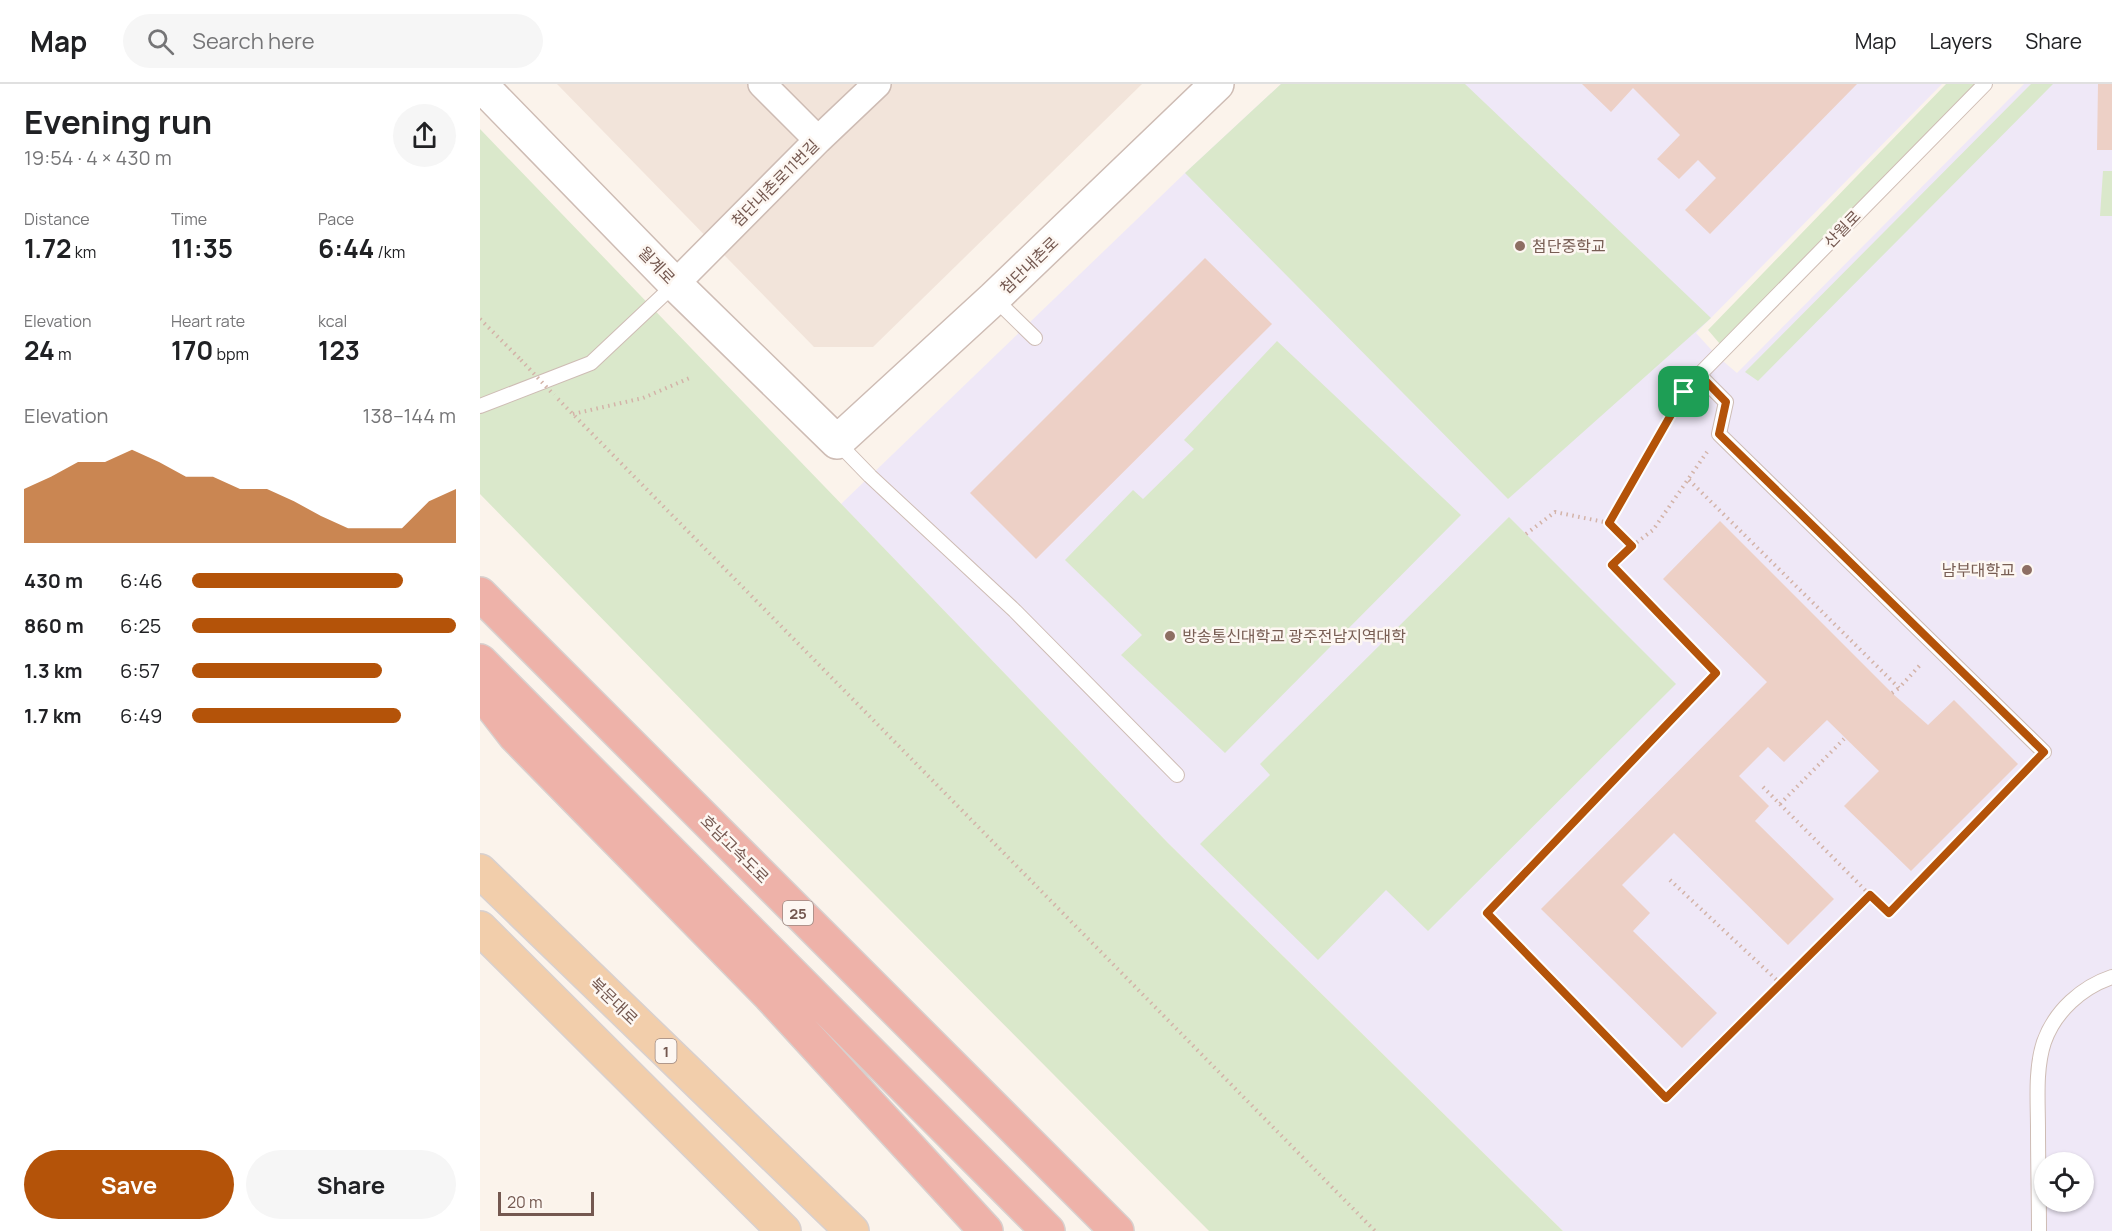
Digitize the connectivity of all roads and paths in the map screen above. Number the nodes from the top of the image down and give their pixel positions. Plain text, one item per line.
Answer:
1 (480, 84) edge
2 (762, 84) edge
3 (877, 84) edge
4 (1217, 84) edge
5 (1985, 84) edge
6 (818, 140) junction
7 (675, 284) junction
8 (994, 298) junction
9 (480, 319) edge
10 (1035, 338) dead end
11 (1700, 375) junction
12 (692, 377) dead end
13 (480, 406) edge
14 (573, 414) junction
15 (1719, 434) junction
16 (837, 442) junction
17 (1689, 480) junction
18 (1609, 523) junction
19 (1526, 534) dead end
20 (1632, 546) junction
21 (480, 594) edge
22 (1937, 648) junction
23 (480, 661) edge
24 (1899, 688) junction
25 (480, 691) edge
26 (1892, 693) dead end
27 (1844, 739) dead end
28 (2044, 752) joint
29 (1177, 775) dead end
30 (1763, 787) dead end
31 (1780, 804) junction
32 (480, 871) edge
33 (1670, 880) dead end
34 (1870, 895) junction
35 (480, 928) edge
36 (2112, 977) edge
37 (1781, 984) junction
38 (784, 1231) edge
39 (852, 1231) edge
40 (986, 1231) edge
41 (1048, 1231) edge
42 (1117, 1231) edge
43 (1375, 1231) edge
44 (2039, 1231) edge

1 - 7 street, 월계로
2 - 6 street
3 - 6 street, 첨단내촌로11번길
4 - 8 street, 첨단내촌로
5 - 11 lane, 산월로
6 - 7 street, 첨단내촌로11번길
7 - 13 lane
7 - 16 street, 월계로
8 - 10 lane
8 - 16 street, 첨단내촌로
9 - 14 path, bridge
11 - 15 lane
11 - 18 path
12 - 14 path
14 - 43 path
15 - 17 path
15 - 22 lane
16 - 29 lane
17 - 20 path
17 - 24 path
18 - 19 path
18 - 20 path
20 - 37 path
21 - 42 highway, 호남고속도로 / 25
22 - 24 path
22 - 28 lane
23 - 41 highway
24 - 26 path
25 - 40 highway
27 - 31 path
28 - 34 path
30 - 31 path
31 - 34 path
32 - 39 main road, 북문대로 / 1
33 - 37 path
34 - 37 path
35 - 38 main road
36 - 44 lane

